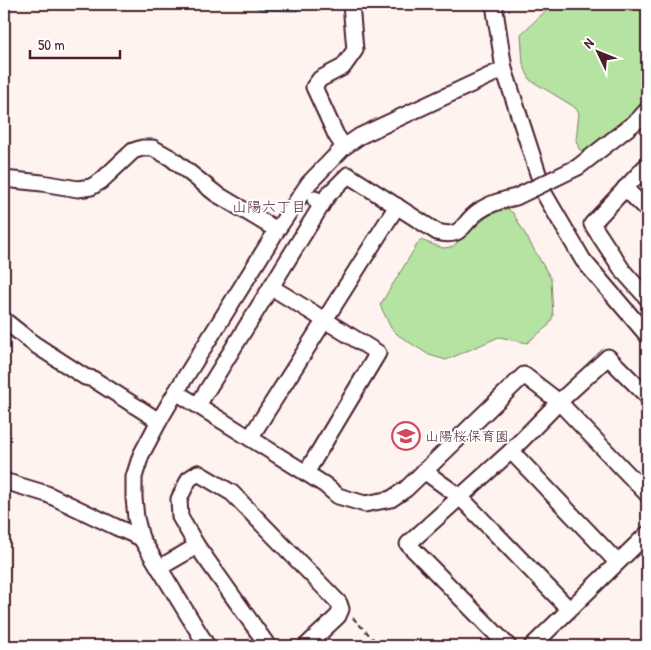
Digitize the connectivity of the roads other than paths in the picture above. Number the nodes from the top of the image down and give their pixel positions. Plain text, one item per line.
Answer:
1 (351, 4) edge
2 (494, 4) edge
3 (504, 69) junction
4 (647, 110) edge
5 (344, 147) junction
6 (647, 166) edge
7 (4, 179) edge
8 (625, 188) junction
9 (305, 189) junction
10 (321, 206) junction
11 (397, 206) junction
12 (647, 210) edge
13 (277, 230) junction
14 (270, 287) junction
15 (647, 298) edge
16 (4, 320) edge
17 (324, 321) junction
18 (647, 335) edge
19 (176, 392) junction
20 (647, 396) edge
21 (559, 402) junction
22 (198, 405) junction
23 (159, 421) junction
24 (250, 438) junction
25 (511, 451) junction
26 (424, 471) junction
27 (306, 473) junction
28 (4, 481) edge
29 (647, 494) edge
30 (460, 497) junction
31 (647, 534) edge
32 (141, 538) junction
33 (197, 546) junction
34 (618, 562) junction
35 (159, 568) junction
36 (570, 609) junction
37 (207, 646) edge
38 (268, 646) edge
39 (306, 646) edge
40 (508, 646) edge
41 (532, 646) edge

1 - 5 street
2 - 3 street
3 - 5 street
3 - 18 street
4 - 11 street, bridge
5 - 9 street
6 - 8 street
7 - 13 street
8 - 12 street
8 - 15 street
9 - 10 street
9 - 13 street
10 - 11 street
10 - 14 street
11 - 17 street
13 - 19 street
14 - 17 street
14 - 22 street
16 - 23 street
17 - 24 street
17 - 27 street
19 - 22 street
19 - 23 street
20 - 21 street
21 - 25 street
21 - 26 street
21 - 29 street
22 - 24 street
23 - 32 street
24 - 27 street
25 - 30 street
25 - 34 street
26 - 27 street
26 - 30 street
28 - 32 street
30 - 36 street
30 - 40 street
31 - 34 street
32 - 35 street
33 - 35 street
33 - 38 street
33 - 39 street
34 - 36 street
35 - 37 street
36 - 41 street

